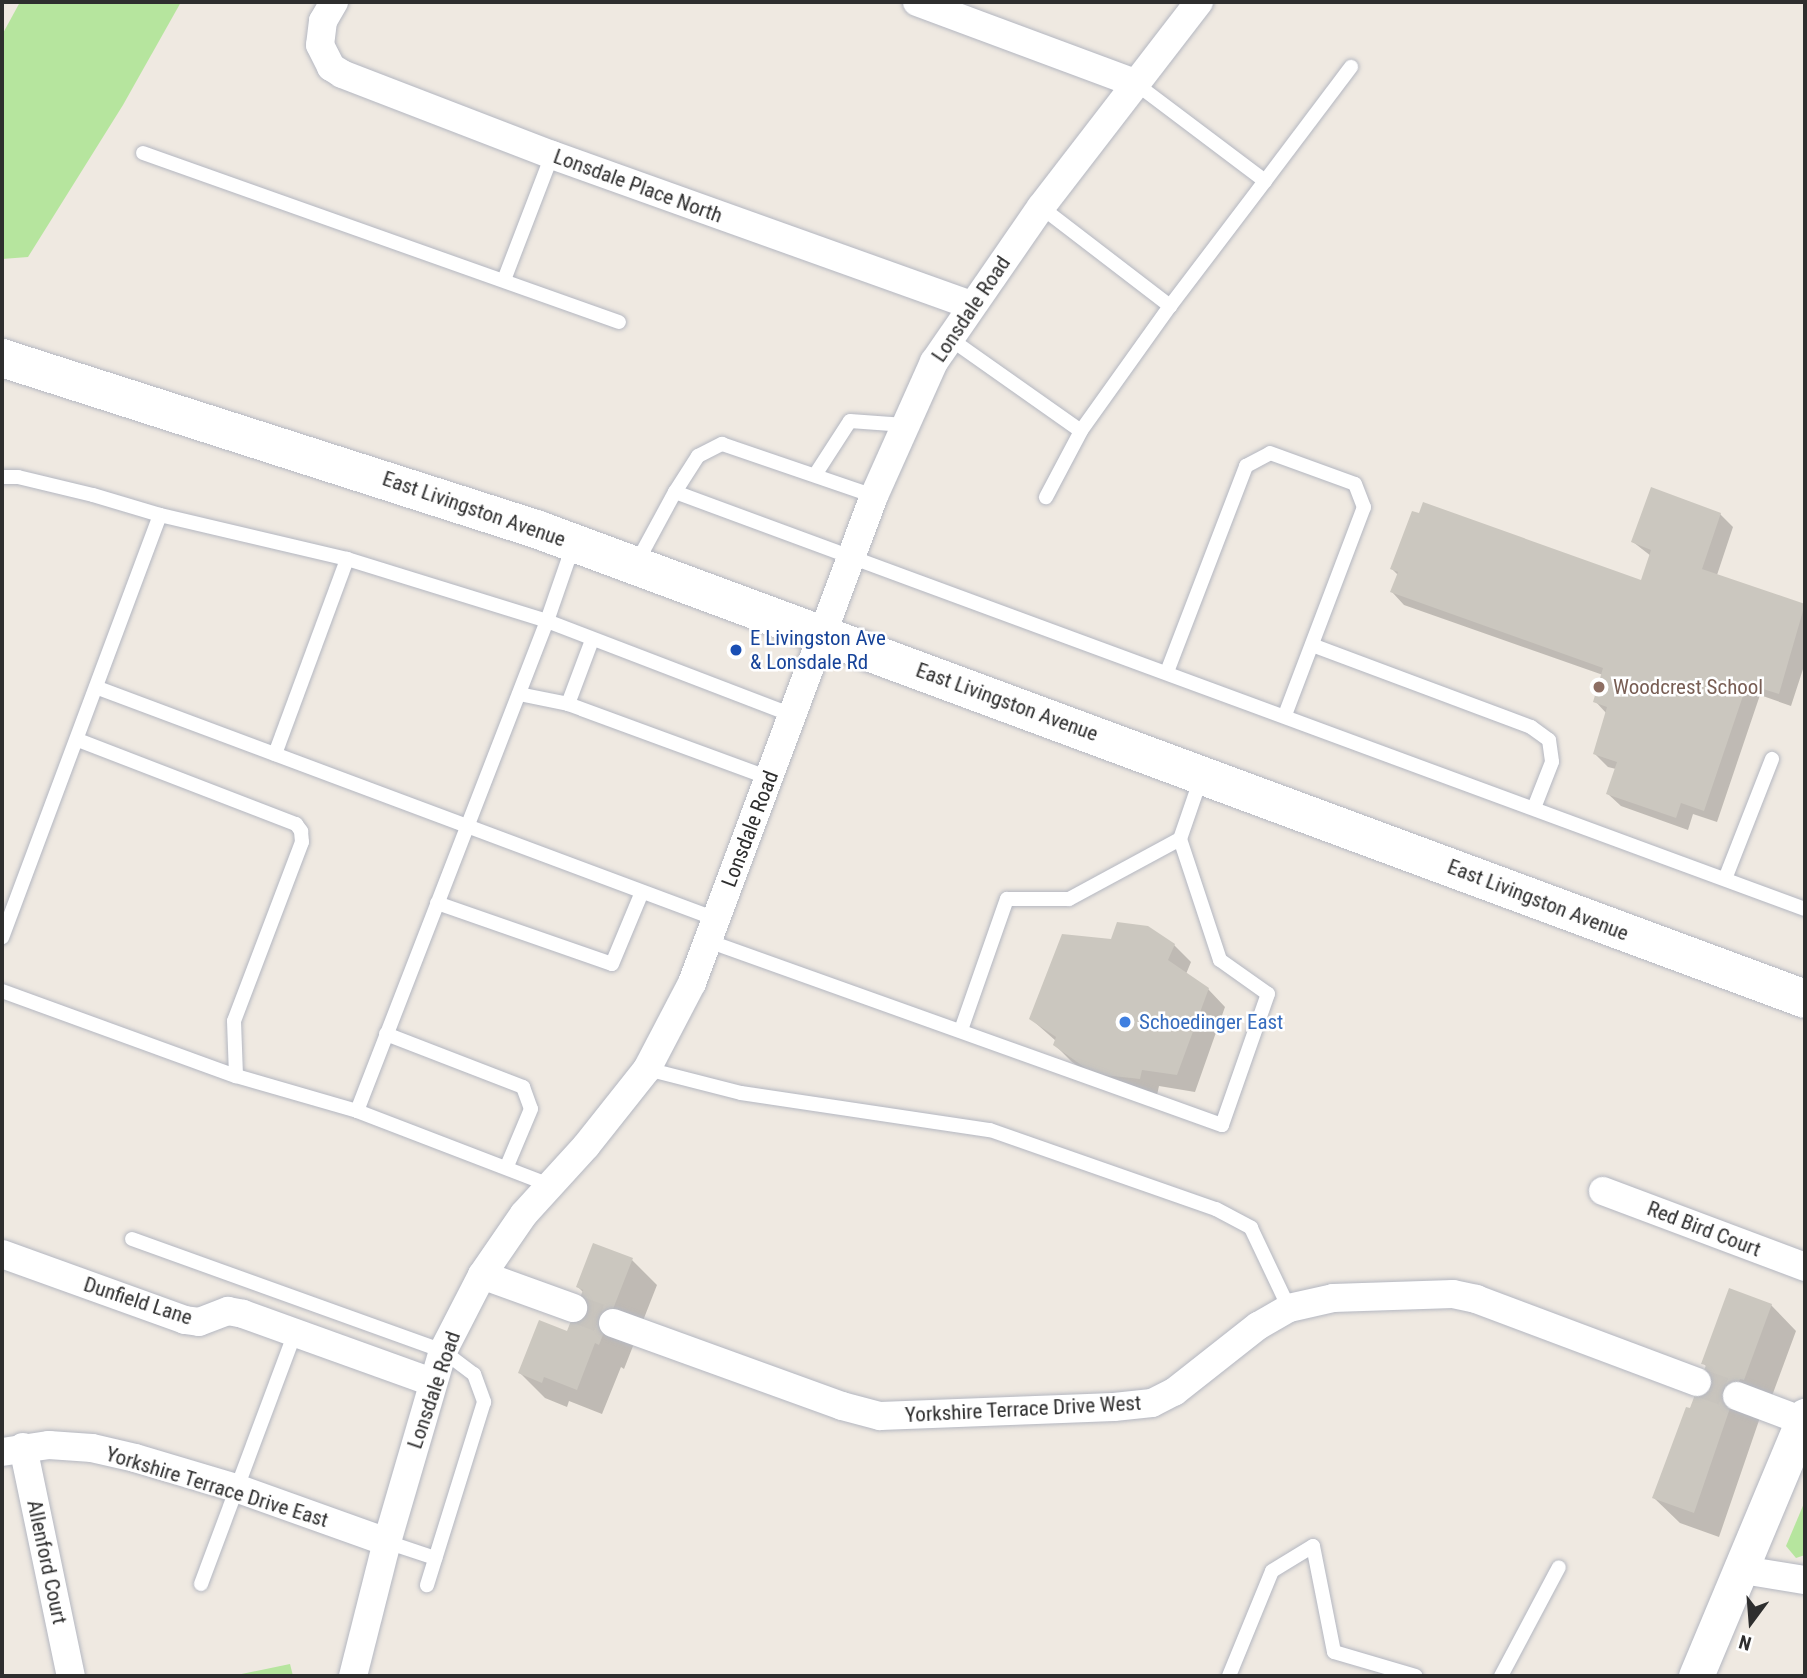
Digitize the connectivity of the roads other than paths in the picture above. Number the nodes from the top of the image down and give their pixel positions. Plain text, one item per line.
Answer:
1 (334, 2) edge
2 (917, 2) edge
3 (1199, 2) edge
4 (1351, 67) dead end
5 (1135, 83) junction
6 (143, 153) dead end
7 (552, 155) junction
8 (1265, 181) junction
9 (1041, 208) junction
10 (505, 280) junction
11 (971, 305) junction
12 (1170, 306) junction
13 (619, 322) dead end
14 (949, 338) junction
15 (2, 358) edge
16 (905, 425) junction
17 (1081, 430) junction
18 (815, 475) junction
19 (2, 477) edge
20 (675, 492) junction
21 (874, 496) junction
22 (1045, 496) dead end
23 (160, 515) junction
24 (574, 543) junction
25 (852, 557) junction
26 (347, 559) junction
27 (635, 566) junction
28 (547, 621) junction
29 (823, 634) junction
30 (592, 640) junction
31 (1312, 645) junction
32 (1167, 672) junction
33 (97, 688) junction
34 (519, 694) junction
35 (568, 704) junction
36 (792, 715) junction
37 (1284, 715) junction
38 (78, 740) junction
39 (275, 754) junction
40 (1772, 759) dead end
41 (1202, 774) junction
42 (769, 778) junction
43 (1534, 808) junction
44 (467, 827) junction
45 (1180, 839) junction
46 (1725, 878) junction
47 (642, 892) junction
48 (437, 903) junction
49 (1805, 909) edge
50 (712, 930) junction
51 (2, 937) edge
52 (2, 990) edge
53 (1805, 999) edge
54 (961, 1030) junction
55 (386, 1034) junction
56 (647, 1069) junction
57 (236, 1076) junction
58 (357, 1111) junction
59 (507, 1166) junction
60 (550, 1185) junction
61 (1603, 1191) dead end
62 (132, 1239) dead end
63 (2, 1254) edge
64 (1805, 1267) edge
65 (482, 1275) junction
66 (573, 1308) tunnel mouth
67 (1289, 1308) junction
68 (613, 1323) tunnel mouth
69 (296, 1332) junction
70 (443, 1351) junction
71 (432, 1382) junction
72 (1697, 1382) tunnel mouth
73 (1737, 1396) tunnel mouth
74 (1804, 1418) edge
75 (12, 1449) edge
76 (236, 1488) junction
77 (387, 1542) junction
78 (435, 1558) junction
79 (1559, 1567) dead end
80 (1743, 1570) junction
81 (1805, 1580) edge
82 (201, 1584) dead end
83 (427, 1585) dead end
84 (71, 1676) edge
85 (353, 1676) edge
86 (1229, 1676) edge
87 (1416, 1676) edge
88 (1501, 1676) edge
89 (1696, 1676) edge

1 - 7 street, Lonsdale Place North
2 - 5 street
3 - 5 street, Lonsdale Road
4 - 8 lane
5 - 8 lane
5 - 9 street, Lonsdale Road
6 - 10 lane
7 - 10 lane
7 - 11 street, Lonsdale Place North
8 - 12 lane
9 - 11 street, Lonsdale Road
9 - 12 lane
10 - 13 lane
11 - 14 street, Lonsdale Road
12 - 17 lane
14 - 16 street, Lonsdale Road
14 - 17 lane
15 - 24 main road, East Livingston Avenue
16 - 18 lane
16 - 21 street, Lonsdale Road
17 - 22 lane
18 - 20 lane
18 - 21 lane
19 - 23 lane
20 - 25 lane
20 - 27 lane
21 - 25 street, Lonsdale Road
23 - 26 lane
23 - 33 lane
24 - 27 main road, East Livingston Avenue
24 - 28 lane
25 - 29 street, Lonsdale Road
25 - 32 lane
26 - 28 lane
26 - 39 lane
27 - 29 main road, East Livingston Avenue
28 - 30 lane
28 - 34 lane
29 - 36 street, Lonsdale Road
29 - 41 main road, East Livingston Avenue
30 - 35 lane
30 - 36 lane
31 - 32 lane
31 - 37 lane
31 - 43 lane
32 - 37 lane
33 - 38 lane
33 - 39 lane
34 - 35 lane
34 - 44 lane
35 - 42 lane
36 - 42 street, Lonsdale Road
37 - 43 lane
38 - 51 lane
38 - 57 lane
39 - 44 lane
40 - 46 lane
41 - 45 lane
41 - 53 main road, East Livingston Avenue
42 - 50 street, Lonsdale Road
43 - 46 lane
44 - 47 lane
44 - 48 lane
45 - 54 lane
45 - 54 lane
46 - 49 lane
47 - 48 lane
47 - 50 lane
48 - 55 lane
50 - 54 lane
50 - 56 street, Lonsdale Road
52 - 57 lane
55 - 58 lane
55 - 59 lane
56 - 60 street, Lonsdale Road
56 - 67 lane
57 - 58 lane
58 - 59 lane
59 - 60 lane
60 - 65 street, Lonsdale Road
61 - 64 street, Red Bird Court
62 - 70 lane
63 - 69 street, Dunfield Lane
65 - 66 street
65 - 70 street, Lonsdale Road
67 - 68 street, Yorkshire Terrace Drive West
67 - 72 street, Yorkshire Terrace Drive West
69 - 71 street, Dunfield Lane
69 - 76 lane
70 - 71 street, Lonsdale Road
70 - 78 lane
71 - 77 street, Lonsdale Road
73 - 74 street
74 - 80 street
75 - 76 street, Yorkshire Terrace Drive East
75 - 84 street, Allenford Court
76 - 77 street, Yorkshire Terrace Drive East
76 - 82 lane
77 - 78 lane
77 - 85 street, Lonsdale Road
78 - 83 lane
79 - 88 lane
80 - 81 street
80 - 89 street
86 - 87 lane

